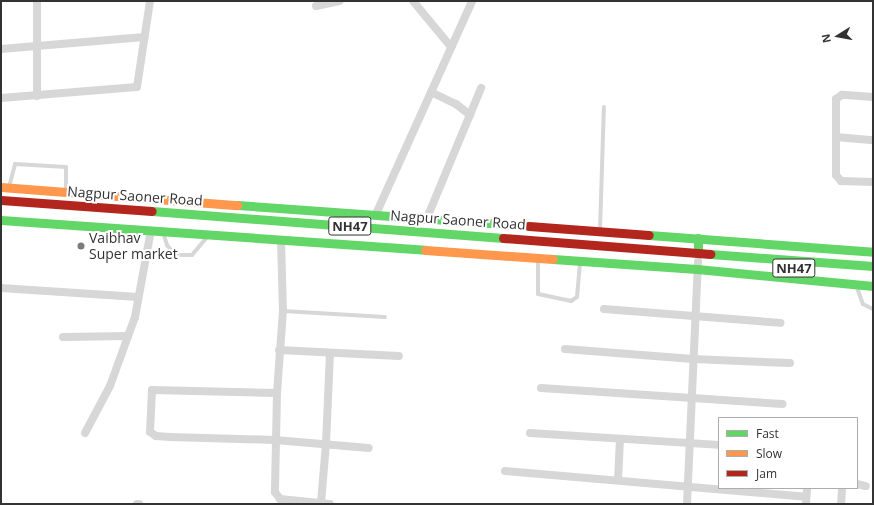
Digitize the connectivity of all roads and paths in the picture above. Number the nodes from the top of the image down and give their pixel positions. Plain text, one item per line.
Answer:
1 (37, 1) edge
2 (150, 1) edge
3 (339, 1) edge
4 (413, 1) edge
5 (472, 1) edge
6 (316, 6) dead end
7 (145, 37) junction
8 (38, 46) junction
9 (451, 47) junction
10 (1, 48) edge
11 (481, 88) dead end
12 (431, 92) junction
13 (37, 96) junction
14 (873, 97) edge
15 (1, 98) edge
16 (604, 107) dead end
17 (470, 115) junction
18 (836, 137) junction
19 (873, 140) edge
20 (873, 182) edge
21 (5, 187) edge
22 (66, 191) junction
23 (4, 200) edge
24 (1, 210) edge
25 (376, 214) junction
26 (427, 218) junction
27 (1, 220) edge
28 (151, 230) junction
29 (163, 231) junction
30 (600, 231) junction
31 (208, 234) junction
32 (698, 238) junction
33 (281, 240) junction
34 (873, 252) edge
35 (714, 258) junction
36 (538, 259) junction
37 (580, 261) junction
38 (698, 261) junction
39 (873, 266) edge
40 (873, 275) edge
41 (856, 284) junction
42 (873, 286) edge
43 (1, 288) edge
44 (138, 297) junction
45 (604, 309) dead end
46 (873, 309) edge
47 (283, 311) junction
48 (695, 314) junction
49 (385, 317) dead end
50 (780, 322) dead end
51 (128, 336) junction
52 (63, 337) dead end
53 (565, 349) dead end
54 (279, 350) junction
55 (330, 354) junction
56 (399, 356) dead end
57 (693, 359) junction
58 (790, 363) dead end
59 (541, 388) dead end
60 (277, 393) junction
61 (691, 397) junction
62 (782, 404) dead end
63 (530, 432) dead end
64 (85, 433) dead end
65 (620, 439) junction
66 (275, 440) junction
67 (326, 444) junction
68 (689, 444) junction
69 (718, 445) edge
70 (369, 448) dead end
71 (505, 471) dead end
72 (618, 480) junction
73 (858, 484) edge
74 (687, 486) junction
75 (866, 486) dead end
76 (807, 489) edge
77 (842, 489) edge
78 (806, 500) edge
79 (321, 503) junction
80 (330, 504) edge
81 (687, 504) edge
82 (841, 504) edge

1 - 8 street
2 - 7 street
3 - 6 street
4 - 9 street
5 - 9 street
7 - 8 street
7 - 13 street
8 - 10 street
8 - 13 street
9 - 12 street
11 - 17 street
12 - 17 street
12 - 25 street
13 - 15 street
14 - 18 street
16 - 30 lane
17 - 26 street
18 - 19 street
18 - 20 street
21 - 22 main road
21 - 22 lane
21 - 23 main road
22 - 25 main road
23 - 38 main road, Nagpur Saoner Road / NH47
24 - 38 main road, Nagpur Saoner Road / NH47
25 - 26 main road
26 - 30 main road
27 - 28 main road
28 - 29 main road
28 - 44 street
29 - 31 main road
29 - 31 lane
30 - 32 main road
31 - 33 main road
32 - 34 main road
32 - 38 main road
33 - 36 main road
33 - 47 street
35 - 38 main road, NH47
35 - 39 main road, NH47
35 - 40 main road, NH47
36 - 37 main road
36 - 37 lane
37 - 38 main road
38 - 41 main road
38 - 48 street
41 - 42 main road
41 - 46 lane
43 - 44 street
44 - 51 street
45 - 48 street
47 - 49 lane
47 - 54 street
48 - 50 street
48 - 57 street
51 - 52 street
51 - 64 street
53 - 57 street
54 - 55 street
54 - 60 street
55 - 56 street
55 - 67 street
57 - 58 street
57 - 61 street
59 - 61 street
60 - 66 street
60 - 66 street
61 - 62 street
61 - 68 street
63 - 65 street
65 - 68 street
65 - 72 street
66 - 67 street
66 - 79 street
67 - 70 street
67 - 79 street
68 - 69 street
68 - 74 street
71 - 72 street
72 - 74 street
73 - 75 street
74 - 78 street
74 - 81 street
76 - 78 street
77 - 82 street
79 - 80 street

